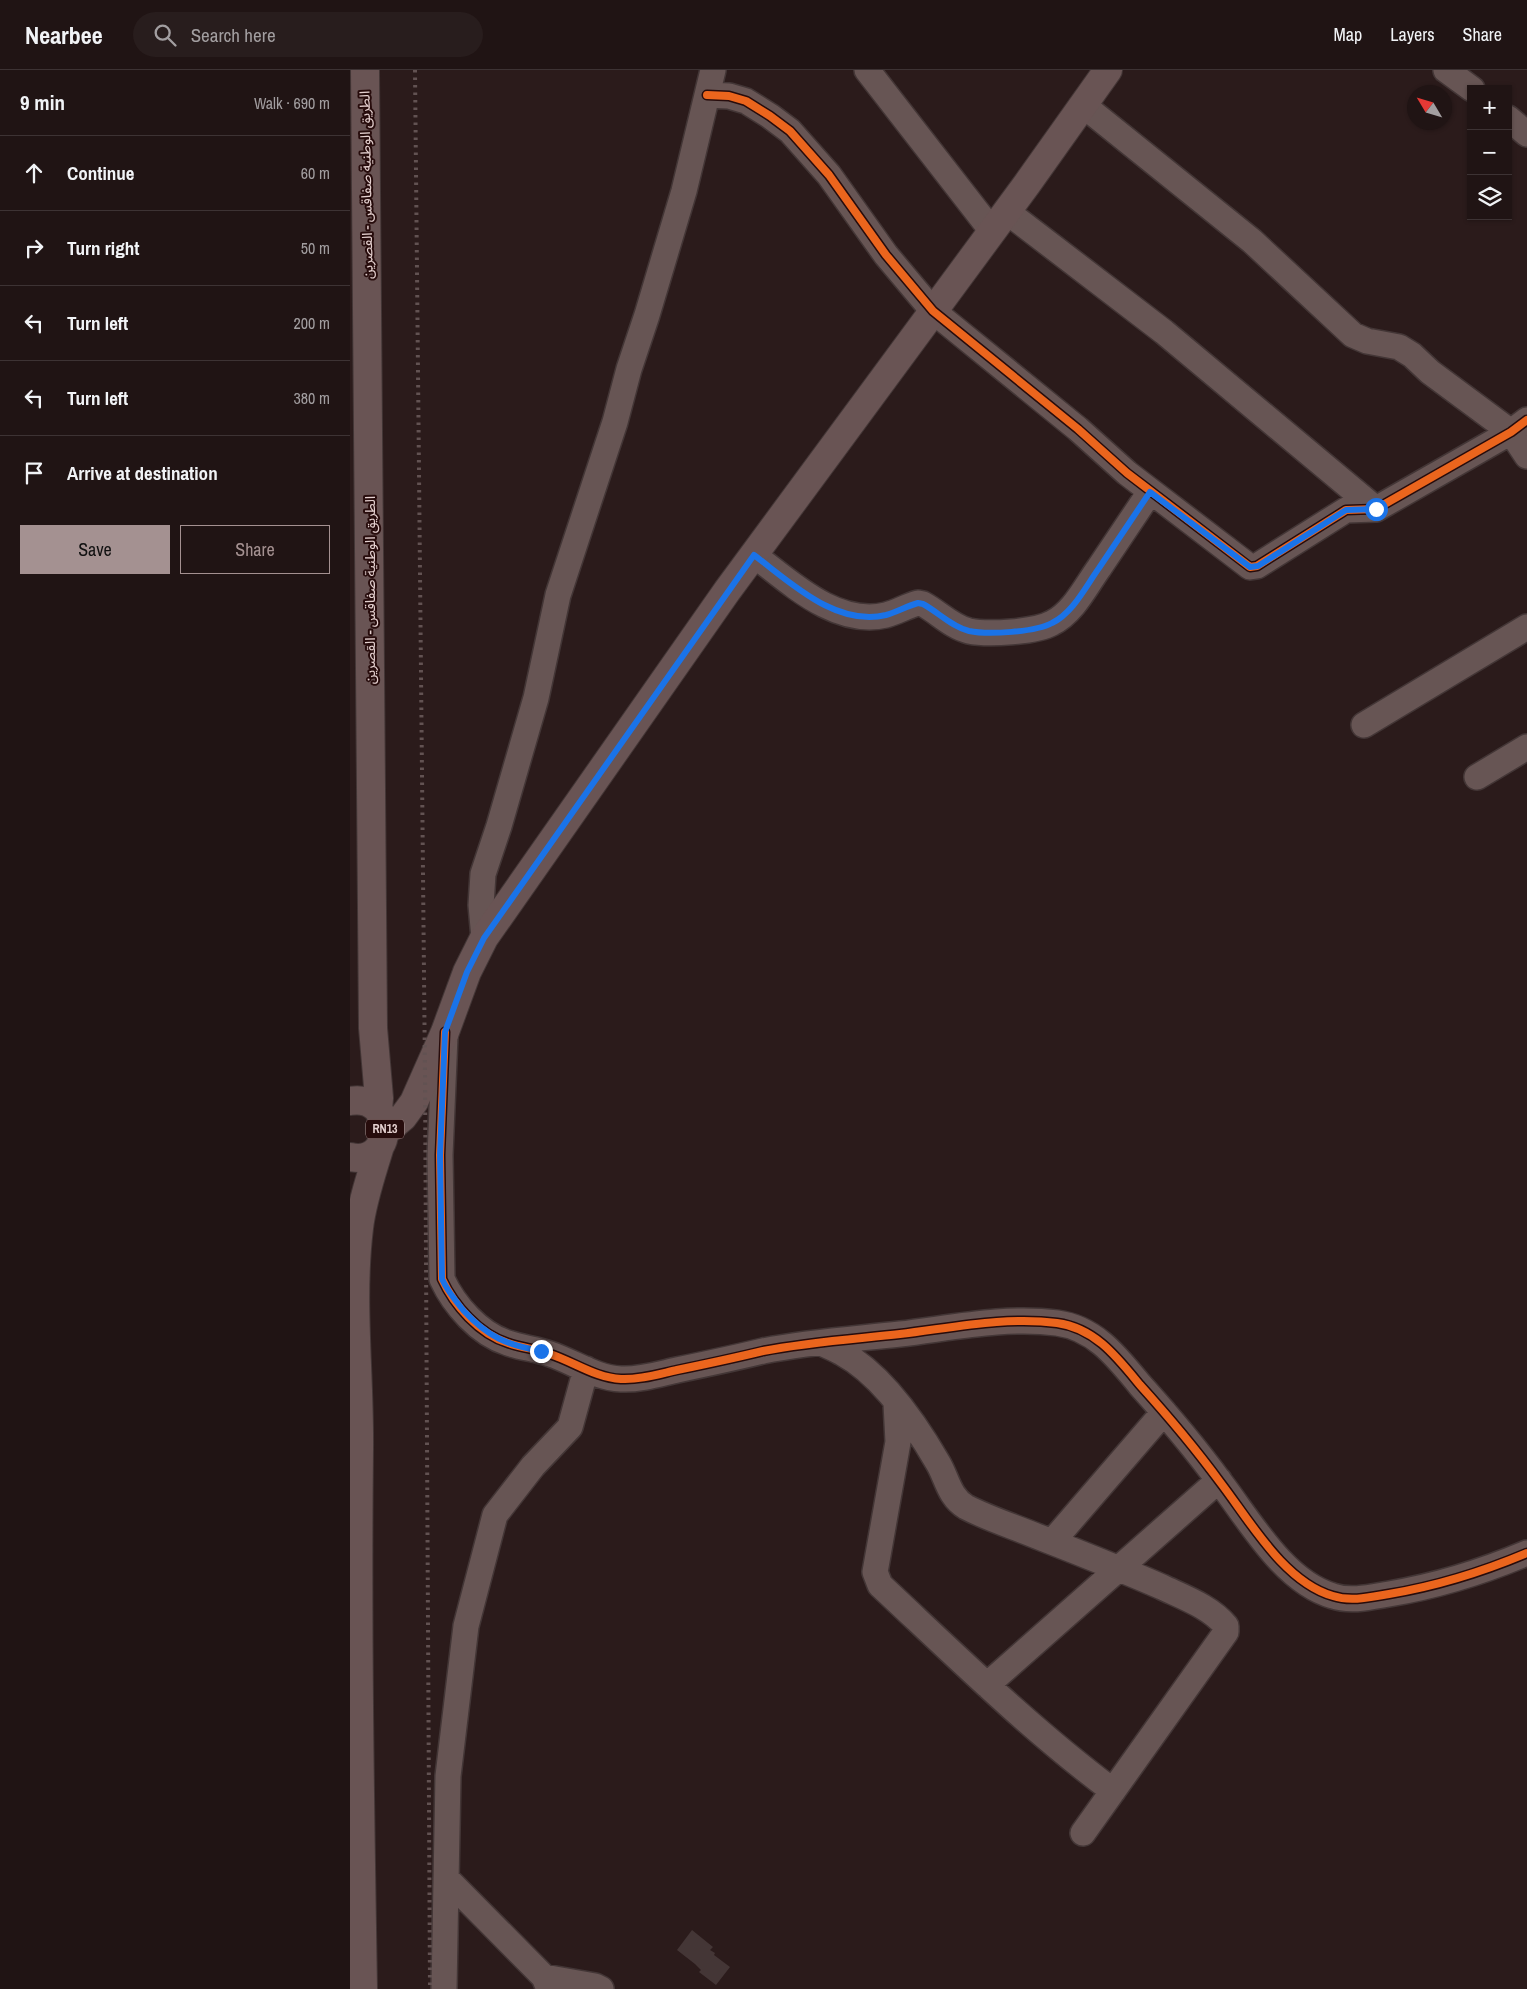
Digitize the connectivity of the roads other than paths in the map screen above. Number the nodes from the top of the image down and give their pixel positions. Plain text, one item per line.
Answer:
1 (365, 70) edge
2 (713, 70) edge
3 (867, 70) edge
4 (1108, 70) edge
5 (1446, 70) edge
6 (1467, 85) edge
7 (707, 95) junction
8 (1083, 105) junction
9 (1512, 121) edge
10 (1527, 134) edge
11 (358, 214) edge
12 (999, 221) junction
13 (933, 311) junction
14 (1519, 426) edge
15 (1527, 456) edge
16 (1150, 492) junction
17 (1376, 509) junction
18 (754, 555) junction
19 (1527, 627) edge
20 (1364, 724) dead end
21 (1527, 747) edge
22 (1476, 777) dead end
23 (361, 846) edge
24 (484, 938) junction
25 (445, 1032) junction
26 (350, 1101) edge
27 (381, 1129) junction
28 (350, 1157) edge
29 (821, 1343) junction
30 (586, 1369) junction
31 (896, 1403) junction
32 (1164, 1412) junction
33 (1219, 1480) junction
34 (1052, 1542) junction
35 (1527, 1552) edge
36 (1120, 1568) junction
37 (354, 1656) edge
38 (988, 1685) junction
39 (1113, 1791) junction
40 (1083, 1833) dead end
41 (356, 1854) edge
42 (446, 1878) junction
43 (546, 1983) edge
44 (363, 1989) edge
45 (444, 1989) edge
46 (601, 1989) edge

1 - 11 main road, الطريق الوطنية صفاقس - القصرين / RN13
2 - 7 street
3 - 12 street
4 - 8 main road
5 - 6 street
7 - 13 street
7 - 24 street
8 - 12 main road
8 - 14 street
9 - 10 street
11 - 23 main road, الطريق الوطنية صفاقس - القصرين / RN13
12 - 13 main road
12 - 17 street
13 - 16 street
13 - 18 main road
14 - 15 street
14 - 17 street
16 - 17 street
16 - 18 street
18 - 24 main road
19 - 20 street
21 - 22 street
23 - 27 main road, الطريق الوطنية صفاقس - القصرين / RN13
24 - 25 main road
25 - 27 main road
25 - 30 street
26 - 27 main road, RN13
27 - 28 main road, RN13
27 - 37 main road, الطريق الوطنية صفاقس - القصرين / RN13
29 - 30 street
29 - 31 street
29 - 32 street
30 - 42 street
31 - 34 street
31 - 38 street
32 - 33 street
32 - 34 street
33 - 35 street
33 - 36 street
34 - 36 street
36 - 38 street
36 - 39 street
37 - 41 main road, الطريق الوطنية صفاقس - القصرين / RN13
38 - 39 street
39 - 40 street
41 - 44 main road, الطريق الوطنية صفاقس - القصرين / RN13
42 - 43 street
42 - 45 street
43 - 46 street

